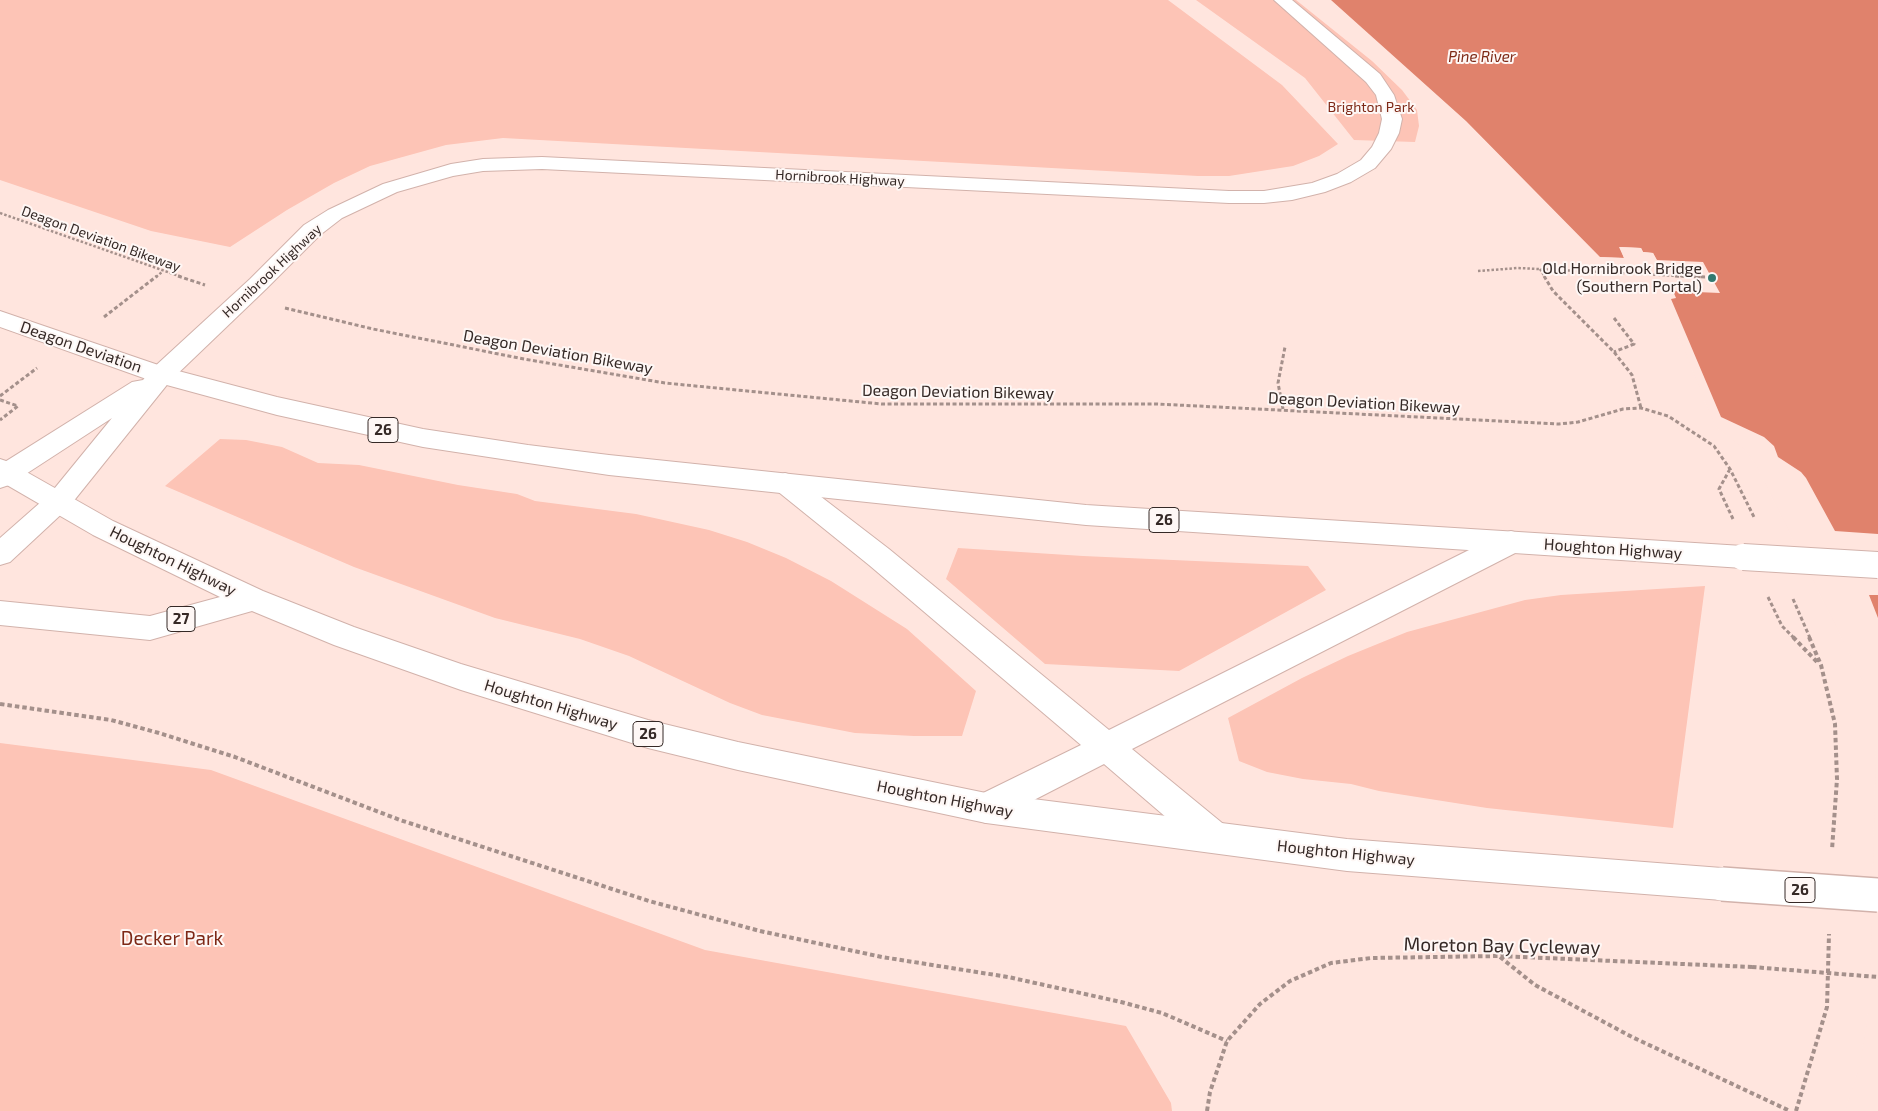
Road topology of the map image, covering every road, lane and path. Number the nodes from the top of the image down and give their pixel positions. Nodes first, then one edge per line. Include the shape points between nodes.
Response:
1 (1282, 0) edge
2 (0, 213) edge
3 (1540, 269) junction
4 (1478, 271) dead end
5 (162, 272) junction
6 (1706, 277) dead end
7 (195, 282) dead end
8 (142, 288) dead end
9 (281, 307) dead end
10 (1614, 318) dead end
11 (0, 319) edge
12 (1286, 347) dead end
13 (1614, 352) junction
14 (161, 376) junction
15 (18, 383) dead end
16 (0, 398) edge
17 (1641, 408) junction
18 (1283, 409) junction
19 (0, 420) edge
20 (1730, 469) dead end
21 (2, 474) edge
22 (785, 483) junction
23 (58, 502) junction
24 (1511, 542) junction
25 (0, 554) edge
26 (1878, 565) edge
27 (253, 599) junction
28 (0, 613) edge
29 (0, 704) edge
30 (1106, 746) junction
31 (986, 808) junction
32 (1215, 838) junction
33 (1878, 896) edge
34 (1499, 956) junction
35 (1878, 977) edge
36 (1228, 1041) junction
37 (1207, 1111) edge
38 (1790, 1111) edge

1 - 14 main road, Hornibrook Highway via 1373,78 1385,95 1392,119 1389,133 1368,164 1318,188 1264,197 1229,197 542,163 483,165 452,170 424,176 370,197 335,214 312,230
2 - 5 path, Deagon Deviation Bikeway
3 - 4 path
3 - 6 path
3 - 13 path via 1552,291
5 - 7 path, Deagon Deviation Bikeway
5 - 8 path
9 - 18 path, Deagon Deviation Bikeway via 524,359 665,383 794,397 882,404 1157,404
10 - 13 path via 1634,344
11 - 14 main road, Deagon Deviation / 26
12 - 18 path via 1278,383
13 - 17 path via 1632,376
14 - 21 main road, Hornibrook Highway
14 - 22 main road, Houghton Highway / 26 via 423,438 609,465
14 - 23 main road, Hornibrook Highway
15 - 16 path
16 - 19 path via 18,406
17 - 18 path, Deagon Deviation Bikeway via 1622,409 1559,424
17 - 20 path via 1668,416 1689,428 1714,446
21 - 23 main road, 26
22 - 24 main road, Houghton Highway / 26 via 1086,515
22 - 30 main road
23 - 25 main road, Hornibrook Highway
23 - 27 main road, Houghton Highway / 26 via 137,545
24 - 26 main road, Houghton Highway / 26, bridge
24 - 30 main road
27 - 28 main road, 27 via 150,628
27 - 31 main road, Houghton Highway / 26 via 344,636 461,677 648,734
29 - 36 path via 111,720 159,733 235,757 400,820 649,902 760,931 882,957 1008,977 1121,1002 1162,1013
30 - 31 main road
30 - 32 main road
31 - 32 main road, Houghton Highway / 26
32 - 33 main road, Houghton Highway / 26, bridge via 1347,855
34 - 35 path, Moreton Bay Cycleway, bridge via 1752,967
34 - 36 path, Moreton Bay Cycleway via 1371,958 1331,964 1290,981 1260,1004
34 - 38 path via 1535,985 1632,1037
36 - 37 path, Moreton Bay Cycleway via 1210,1092

